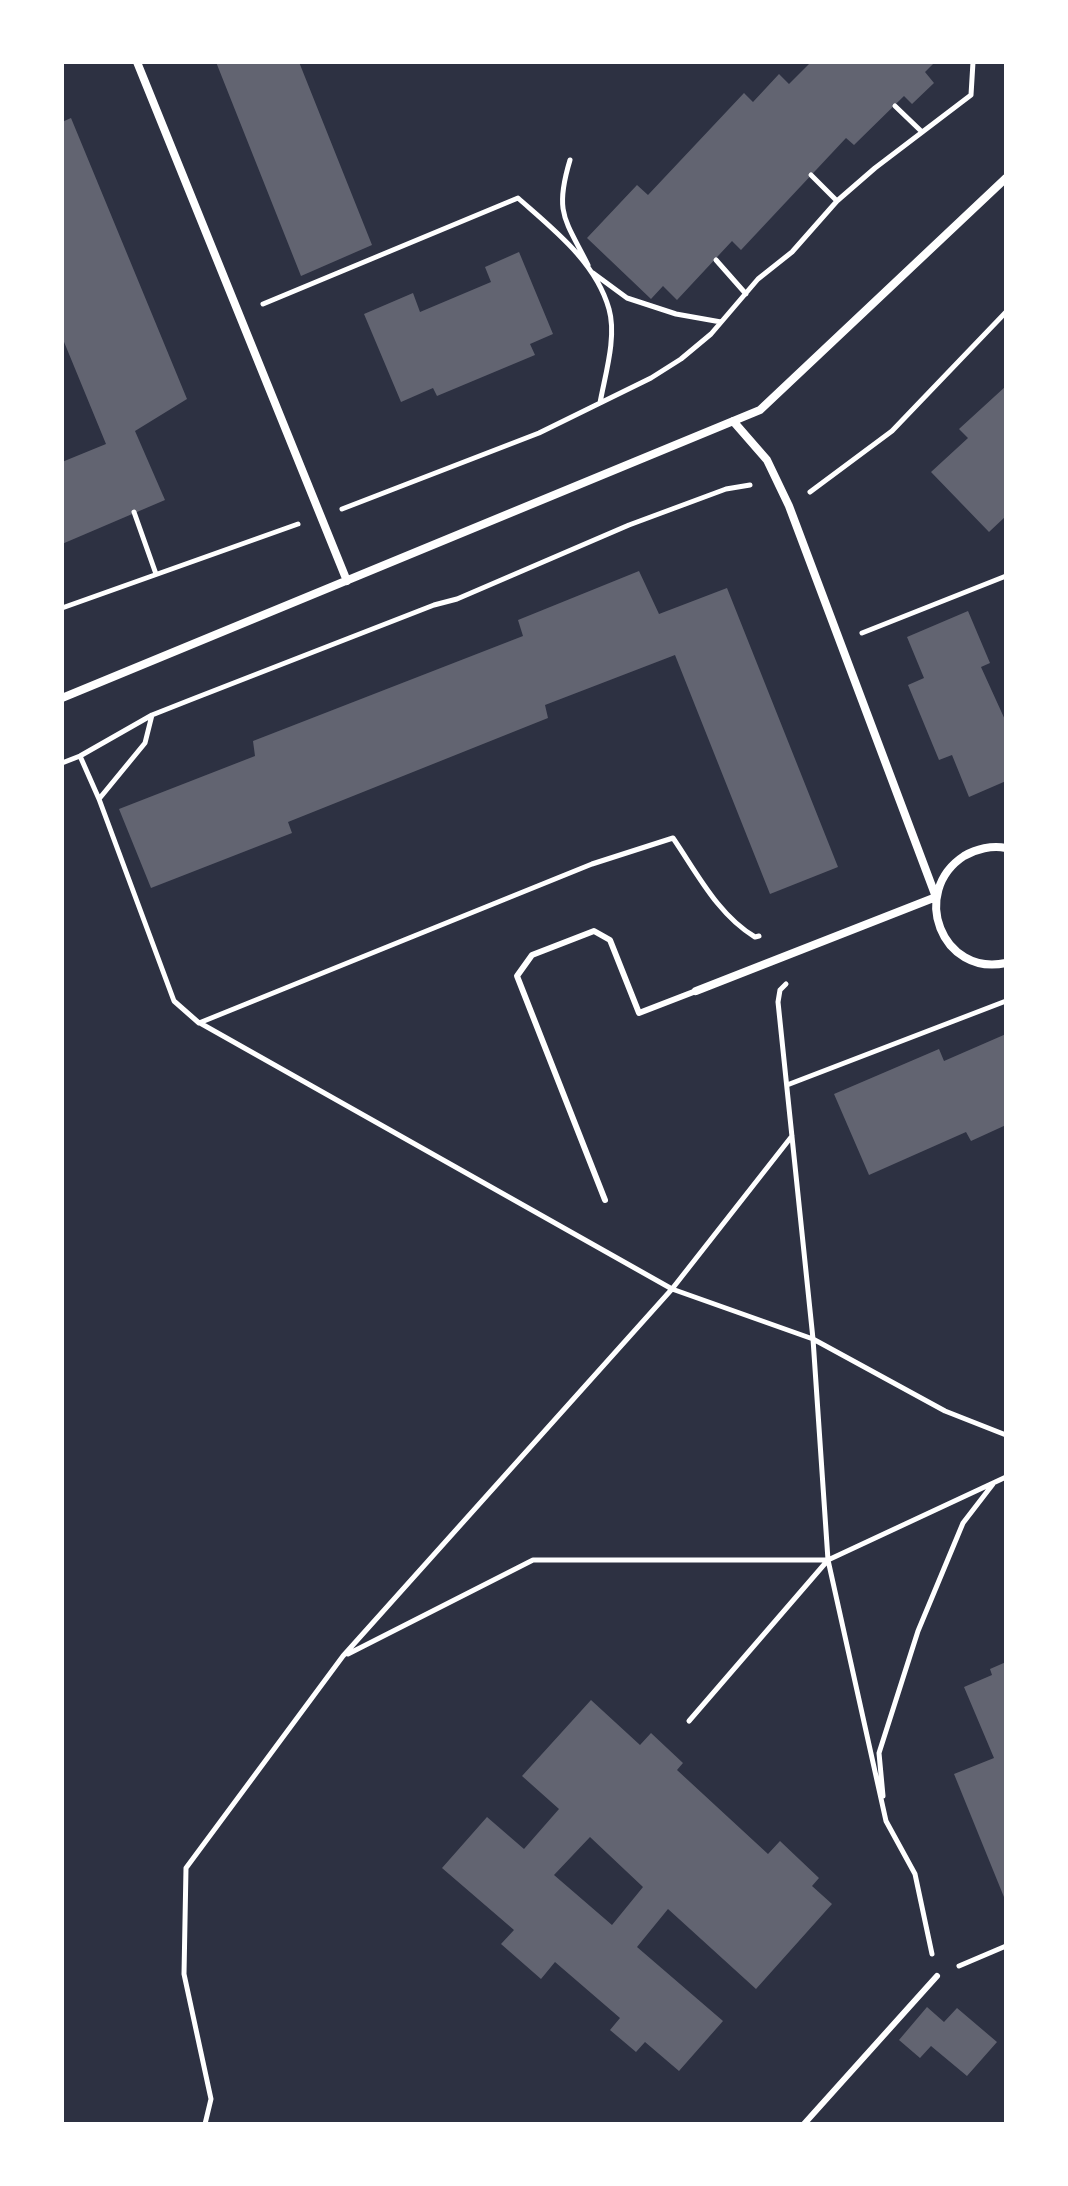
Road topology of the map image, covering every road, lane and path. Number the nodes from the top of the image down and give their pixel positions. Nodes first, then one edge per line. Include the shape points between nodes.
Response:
1 (137, 62) edge
2 (973, 62) edge
3 (895, 106) dead end
4 (921, 131) junction
5 (570, 160) dead end
6 (811, 175) dead end
7 (1006, 178) edge
8 (837, 201) junction
9 (716, 260) dead end
10 (592, 272) junction
11 (746, 294) junction
12 (263, 304) dead end
13 (1006, 312) edge
14 (721, 322) junction
15 (600, 404) junction
16 (733, 421) junction
17 (789, 506) junction
18 (134, 512) dead end
19 (320, 517) junction
20 (156, 574) junction
21 (1006, 576) edge
22 (347, 581) junction
23 (62, 608) edge
24 (840, 642) junction
25 (62, 698) edge
26 (152, 715) junction
27 (80, 756) junction
28 (62, 763) edge
29 (99, 799) junction
30 (1006, 848) edge
31 (936, 897) junction
32 (768, 934) dead end
33 (1006, 963) edge
34 (792, 976) dead end
35 (696, 991) joint
36 (1006, 1001) edge
37 (199, 1023) junction
38 (786, 1085) junction
39 (792, 1136) junction
40 (605, 1200) dead end
41 (672, 1289) junction
42 (813, 1339) junction
43 (1006, 1435) edge
44 (1006, 1477) edge
45 (995, 1482) junction
46 (828, 1560) junction
47 (343, 1656) junction
48 (689, 1721) dead end
49 (886, 1821) junction
50 (1006, 1946) edge
51 (937, 1976) junction
52 (205, 2124) edge
53 (804, 2124) edge

1 - 19 street
2 - 4 path via 971,95
3 - 4 path
4 - 8 path
5 - 10 path via 560,209
6 - 8 path
7 - 16 street via 760,410
8 - 11 path
9 - 11 path
10 - 12 path via 518,198
10 - 14 path via 627,298
10 - 15 path via 610,310
11 - 14 path
13 - 17 path via 892,431
14 - 15 path via 681,359
15 - 19 path
16 - 17 street via 767,460
16 - 22 street
17 - 24 street
17 - 26 path via 757,487 726,489
18 - 20 path
19 - 20 path
19 - 22 street
20 - 23 path
21 - 24 path
22 - 25 street
24 - 31 street
26 - 27 path
26 - 29 path via 145,743
27 - 28 path
27 - 29 path
29 - 37 path via 174,1001
30 - 31 street via 973,850 952,864
31 - 33 street via 936,918 955,950 973,961
31 - 35 street
32 - 37 path via 755,937 739,927 673,838 592,864
34 - 38 path via 778,1002
35 - 40 lane via 639,1013 610,940 594,931 532,955 517,976
36 - 38 path
37 - 41 path
38 - 39 path
39 - 41 path
39 - 42 path
41 - 42 path
41 - 47 path
42 - 43 path via 945,1411
42 - 46 path
44 - 45 path
45 - 46 path
45 - 49 path via 963,1523 918,1631 879,1753
46 - 47 path via 533,1560
46 - 48 path
46 - 49 path
47 - 52 path via 186,1868 184,1974 211,2099
49 - 51 path via 915,1874
50 - 51 path
51 - 53 lane

